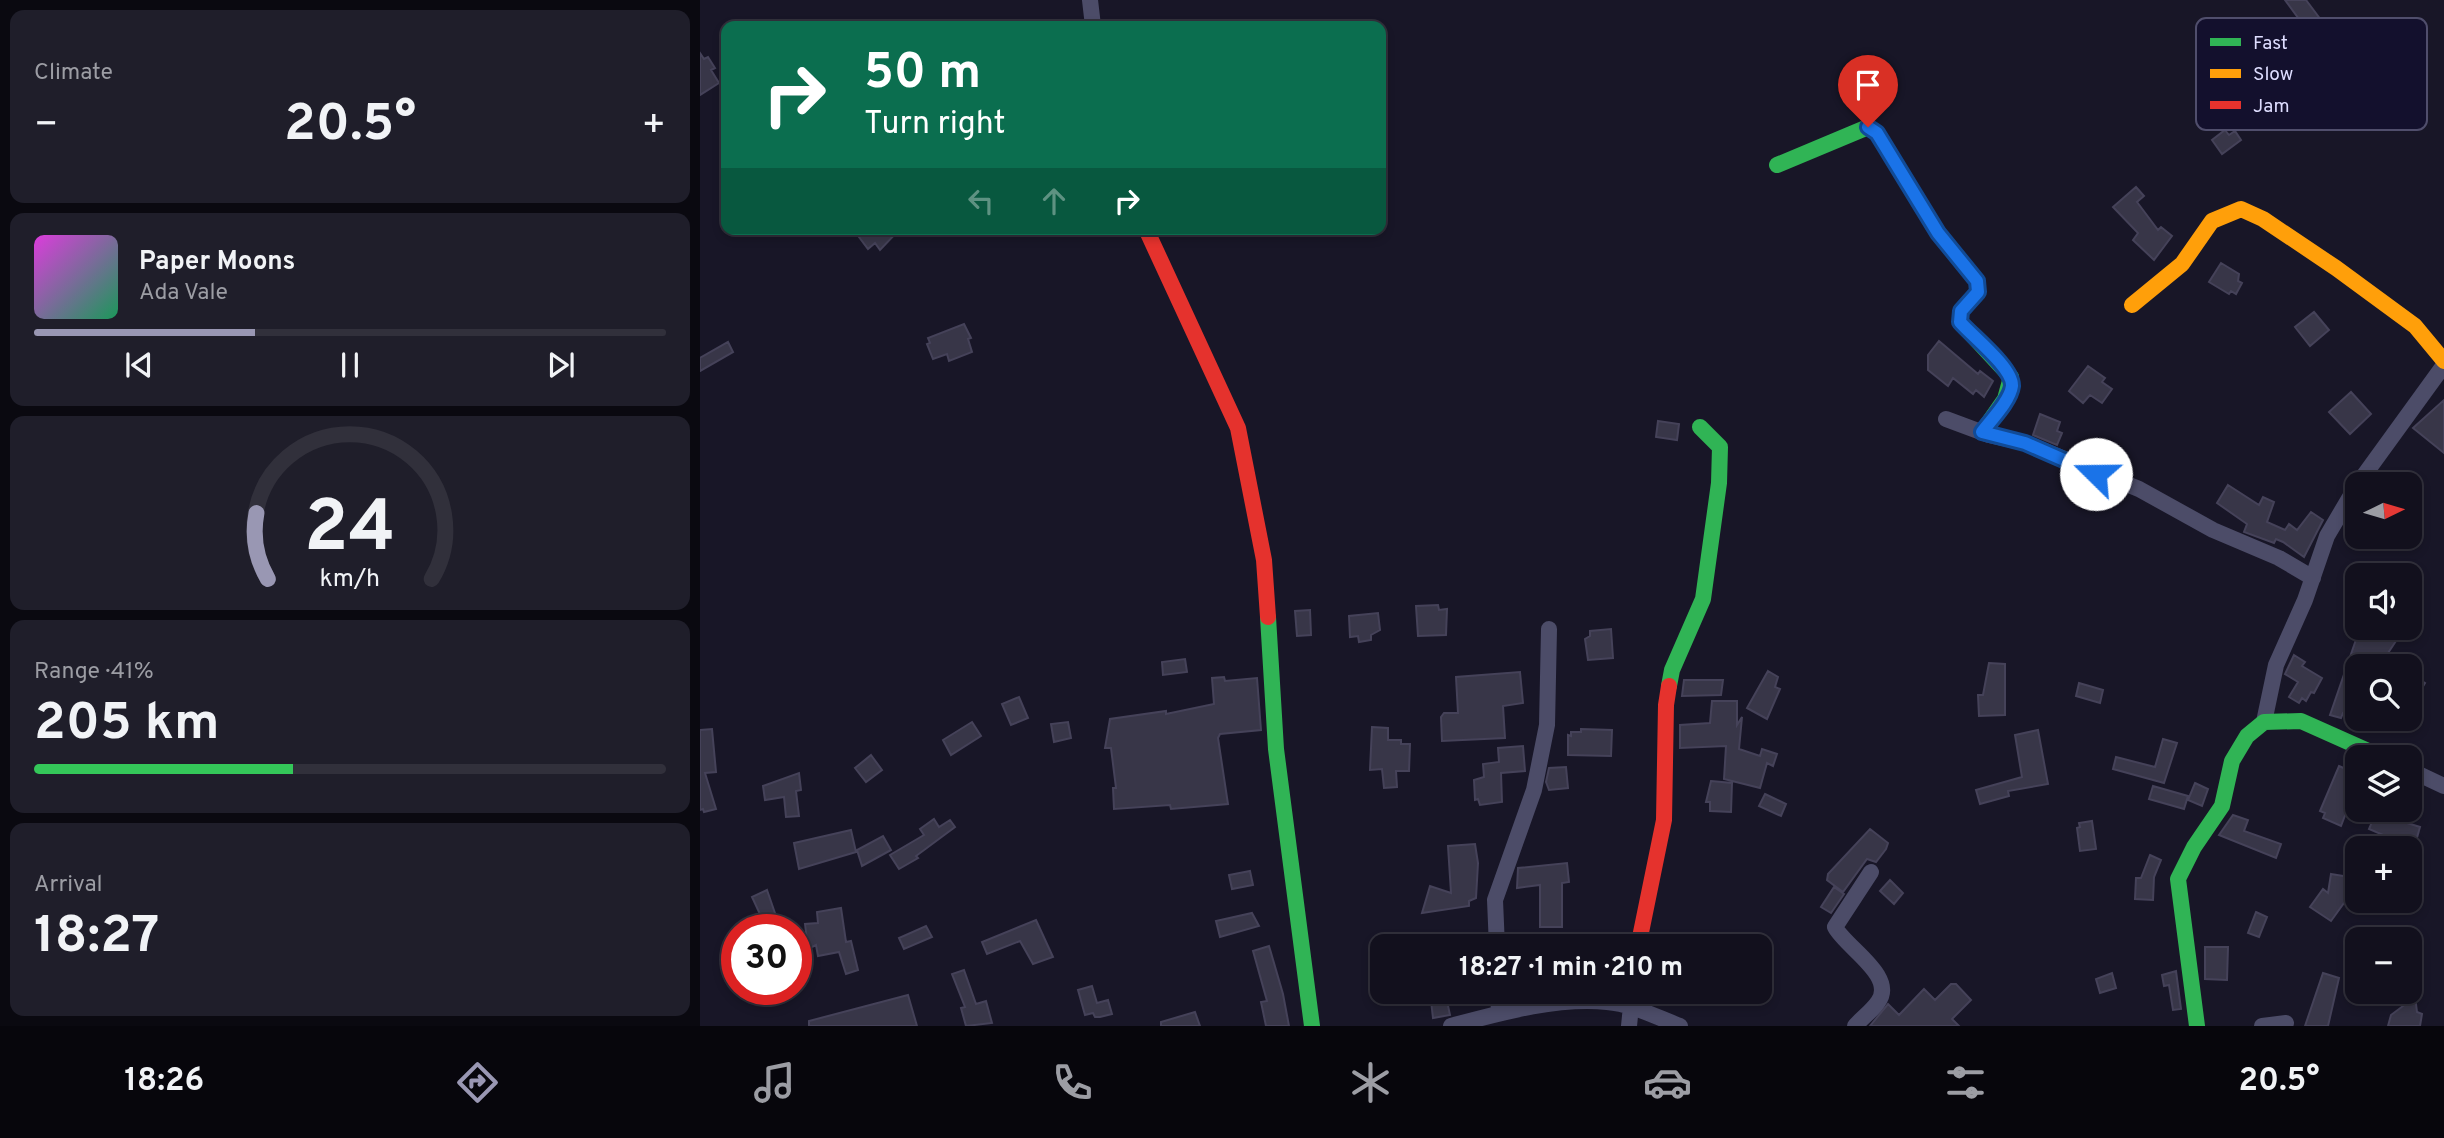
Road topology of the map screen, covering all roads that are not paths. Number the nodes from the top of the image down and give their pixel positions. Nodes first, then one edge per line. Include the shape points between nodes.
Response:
1 (1090, 0) edge
2 (1092, 21) edge
3 (1777, 164) dead end
4 (1149, 235) edge
5 (2132, 305) dead end
6 (2444, 363) edge
7 (1946, 419) dead end
8 (1700, 426) dead end
9 (1982, 432) junction
10 (2366, 472) edge
11 (2345, 506) edge
12 (2313, 578) junction
13 (1549, 629) dead end
14 (2264, 722) junction
15 (2355, 745) edge
16 (2422, 776) edge
17 (2444, 786) edge
18 (1871, 872) dead end
19 (1496, 934) edge
20 (1641, 934) edge
21 (1499, 1004) edge
22 (1558, 1004) edge
23 (1627, 1004) edge
24 (1631, 1006) junction
25 (1499, 1013) junction
26 (2286, 1023) dead end
27 (1312, 1026) edge
28 (1451, 1026) edge
29 (1629, 1026) edge
30 (1679, 1026) edge
31 (1855, 1026) edge
32 (2197, 1026) edge
33 (2262, 1026) edge

1 - 2 street
3 - 9 street via 1868,127 1877,133 1938,233 1977,281 1978,292 1961,311 1960,322 2011,377 2012,387
4 - 27 street via 1238,428 1264,560 1276,749
5 - 6 street via 2182,264 2212,222 2241,209 2326,261 2415,326
6 - 10 street
7 - 9 street
8 - 20 street via 1720,447 1719,483 1703,599 1670,682 1664,820
9 - 12 street via 2025,443 2138,489
11 - 12 street
12 - 14 street via 2276,665
13 - 19 street via 1546,725 1534,790 1494,900
14 - 15 street via 2301,721
14 - 32 street via 2247,736 2232,761 2222,806 2178,879
16 - 17 street
18 - 31 street via 1835,927 1841,939 1876,970 1882,991 1881,1000
21 - 25 street
22 - 25 street
23 - 24 street
24 - 29 street
24 - 30 street
25 - 28 street
26 - 33 street

